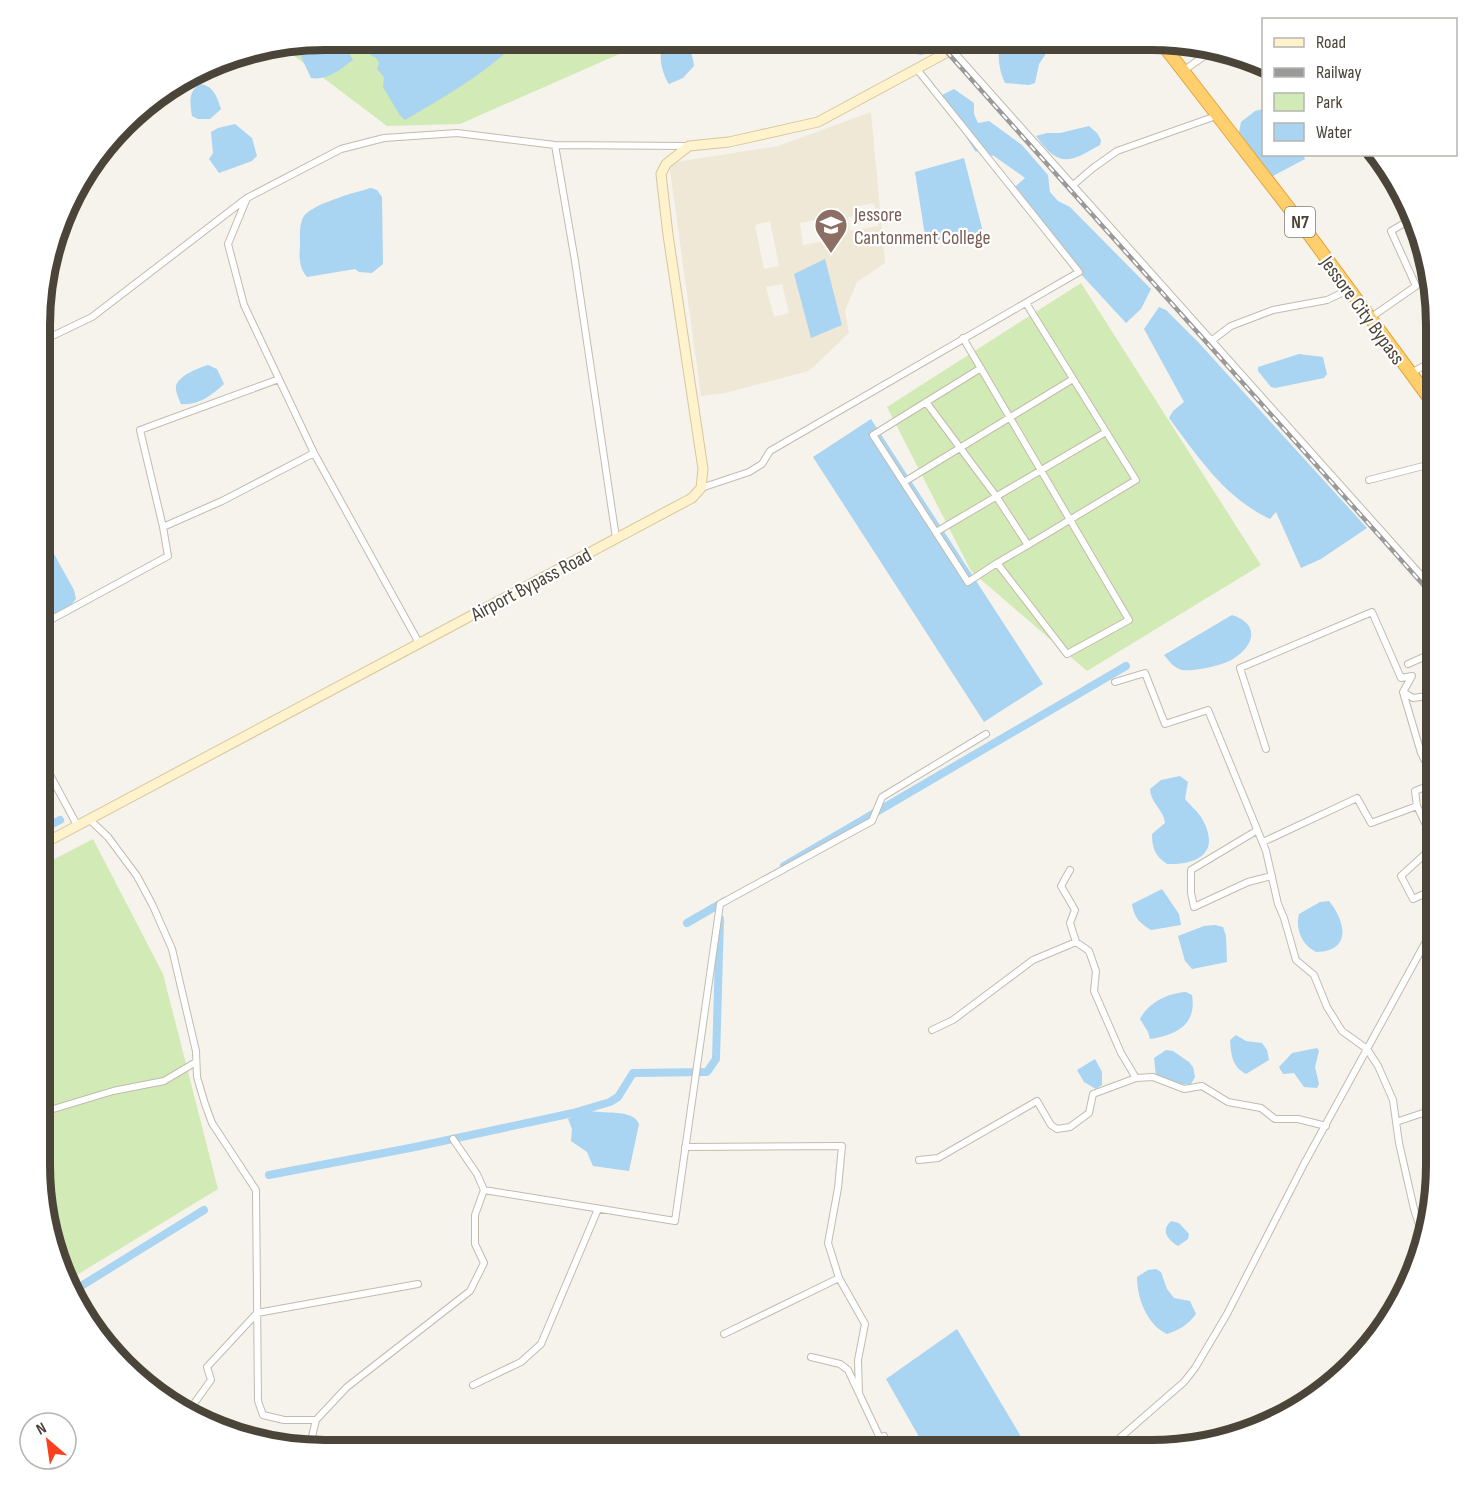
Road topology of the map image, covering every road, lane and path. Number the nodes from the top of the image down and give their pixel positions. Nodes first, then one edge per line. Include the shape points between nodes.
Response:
1 (950, 50) edge
2 (953, 50) edge
3 (1167, 50) edge
4 (1205, 55) edge
5 (916, 68) junction
6 (1182, 71) junction
7 (1216, 117) junction
8 (555, 145) junction
9 (689, 146) junction
10 (1072, 186) junction
11 (247, 198) junction
12 (1406, 222) edge
13 (1348, 290) junction
14 (1026, 303) junction
15 (1369, 318) junction
16 (50, 337) edge
17 (963, 338) junction
18 (1211, 341) junction
19 (1426, 365) edge
20 (981, 368) junction
21 (1410, 374) junction
22 (279, 379) junction
23 (1073, 380) junction
24 (1426, 394) edge
25 (926, 402) junction
26 (1010, 418) junction
27 (1106, 432) junction
28 (960, 448) junction
29 (314, 453) junction
30 (1426, 465) edge
31 (1041, 471) junction
32 (1369, 480) dead end
33 (904, 482) junction
34 (700, 488) junction
35 (996, 496) junction
36 (1070, 520) junction
37 (163, 527) junction
38 (936, 532) junction
39 (616, 538) junction
40 (1028, 545) junction
41 (997, 563) junction
42 (1426, 581) edge
43 (50, 620) edge
44 (419, 643) junction
45 (1426, 656) edge
46 (1408, 664) dead end
47 (1115, 682) dead end
48 (1403, 692) junction
49 (1426, 696) edge
50 (986, 734) dead end
51 (1266, 749) dead end
52 (1426, 761) edge
53 (50, 775) edge
54 (1426, 787) edge
55 (1417, 806) junction
56 (89, 819) junction
57 (77, 825) junction
58 (1426, 826) edge
59 (1256, 831) dead end
60 (50, 840) edge
61 (1263, 842) junction
62 (1426, 853) edge
63 (1070, 870) dead end
64 (1272, 876) junction
65 (1426, 893) edge
66 (1426, 941) edge
67 (1076, 942) junction
68 (932, 1029) dead end
69 (1367, 1049) junction
70 (196, 1062) junction
71 (1136, 1078) junction
72 (50, 1110) edge
73 (1426, 1112) edge
74 (1396, 1122) junction
75 (1326, 1126) junction
76 (453, 1139) dead end
77 (685, 1147) junction
78 (919, 1160) dead end
79 (484, 1190) junction
80 (598, 1209) junction
81 (1419, 1222) edge
82 (838, 1278) junction
83 (418, 1284) dead end
84 (257, 1313) junction
85 (724, 1334) dead end
86 (811, 1357) dead end
87 (473, 1385) dead end
88 (859, 1393) junction
89 (192, 1406) edge
90 (316, 1420) junction
91 (880, 1438) junction
92 (311, 1439) edge
93 (876, 1440) edge
94 (886, 1440) edge
95 (1117, 1440) edge

1 - 5 street
2 - 10 street
3 - 6 highway, Jessore City Bypass / N7
4 - 6 street
5 - 9 street via 818,122 729,142
5 - 14 street via 1079,272
6 - 7 highway, Jessore City Bypass / N7
7 - 10 street via 1117,152
7 - 13 highway, Jessore City Bypass / N7
8 - 9 street
8 - 11 street via 457,133 384,138 341,149
8 - 39 street
9 - 34 street via 666,164 661,174 703,469
10 - 18 street
11 - 16 street via 92,317
11 - 22 street via 228,244 244,305
12 - 15 street via 1391,231 1416,286
13 - 15 highway, Jessore City Bypass / N7
13 - 18 street via 1327,300 1273,310 1231,326
14 - 17 street
14 - 23 street
15 - 21 highway, Jessore City Bypass / N7
17 - 20 street
17 - 34 street via 770,451 762,464 749,472
18 - 42 street
19 - 21 street
20 - 25 street
20 - 26 street
21 - 24 highway, Jessore City Bypass / N7
22 - 29 street
22 - 37 street via 140,430
23 - 26 street
23 - 27 street
25 - 28 street
25 - 33 street via 873,435
26 - 28 street
26 - 31 street
27 - 31 street
27 - 36 street via 1136,480
28 - 33 street
28 - 35 street
29 - 37 street
29 - 44 street
30 - 32 street
31 - 35 street
31 - 36 street
33 - 38 street
34 - 39 street, Airport Bypass Road via 692,498
35 - 38 street
35 - 40 street
36 - 40 street
36 - 41 street via 1129,620 1067,654
37 - 43 street via 168,556
38 - 41 street via 968,582
39 - 44 street, Airport Bypass Road
40 - 41 street
44 - 56 street, Airport Bypass Road
45 - 46 street
47 - 61 street via 1145,673 1165,724 1208,710
48 - 49 street via 1413,698
48 - 51 street via 1412,676 1401,678 1372,612 1240,668
48 - 52 street
50 - 77 street via 882,797 872,821 720,904
53 - 57 street
54 - 55 street via 1415,791
55 - 58 street
55 - 61 street via 1371,823 1357,798
56 - 57 street, Airport Bypass Road
56 - 70 street via 137,876 163,927 185,1001
57 - 60 street, Airport Bypass Road
59 - 64 street via 1191,870 1194,907 1248,882
61 - 64 street
62 - 65 street via 1401,876 1413,899
63 - 67 street via 1061,886 1074,910 1070,923
64 - 69 street via 1296,960 1314,975 1342,1031
66 - 69 street
67 - 68 street via 1033,960 954,1020
67 - 71 street via 1089,951 1096,971 1094,991
69 - 74 street via 1393,1100
69 - 75 street
70 - 72 street via 164,1081
70 - 84 street via 212,1123 256,1190
71 - 75 street via 1154,1077 1184,1089 1202,1086 1228,1102 1261,1108 1275,1119 1298,1119
71 - 78 street via 1093,1094 1089,1113 1070,1127 1058,1129 1051,1125 1037,1101 938,1158
73 - 74 street
74 - 81 street
75 - 95 street via 1195,1368
76 - 79 street
77 - 80 street via 675,1221
77 - 82 street via 842,1146 828,1243
79 - 80 street
79 - 90 street via 476,1215 475,1244 484,1263 470,1291 347,1387
80 - 87 street via 541,1344 521,1362
82 - 85 street
82 - 88 street via 865,1324 858,1360
83 - 84 street
84 - 89 street via 207,1367 211,1380
84 - 90 street via 258,1401 263,1415 284,1420
86 - 88 street via 840,1364 848,1370
88 - 91 street
90 - 92 street
91 - 93 street
91 - 94 street via 884,1436

